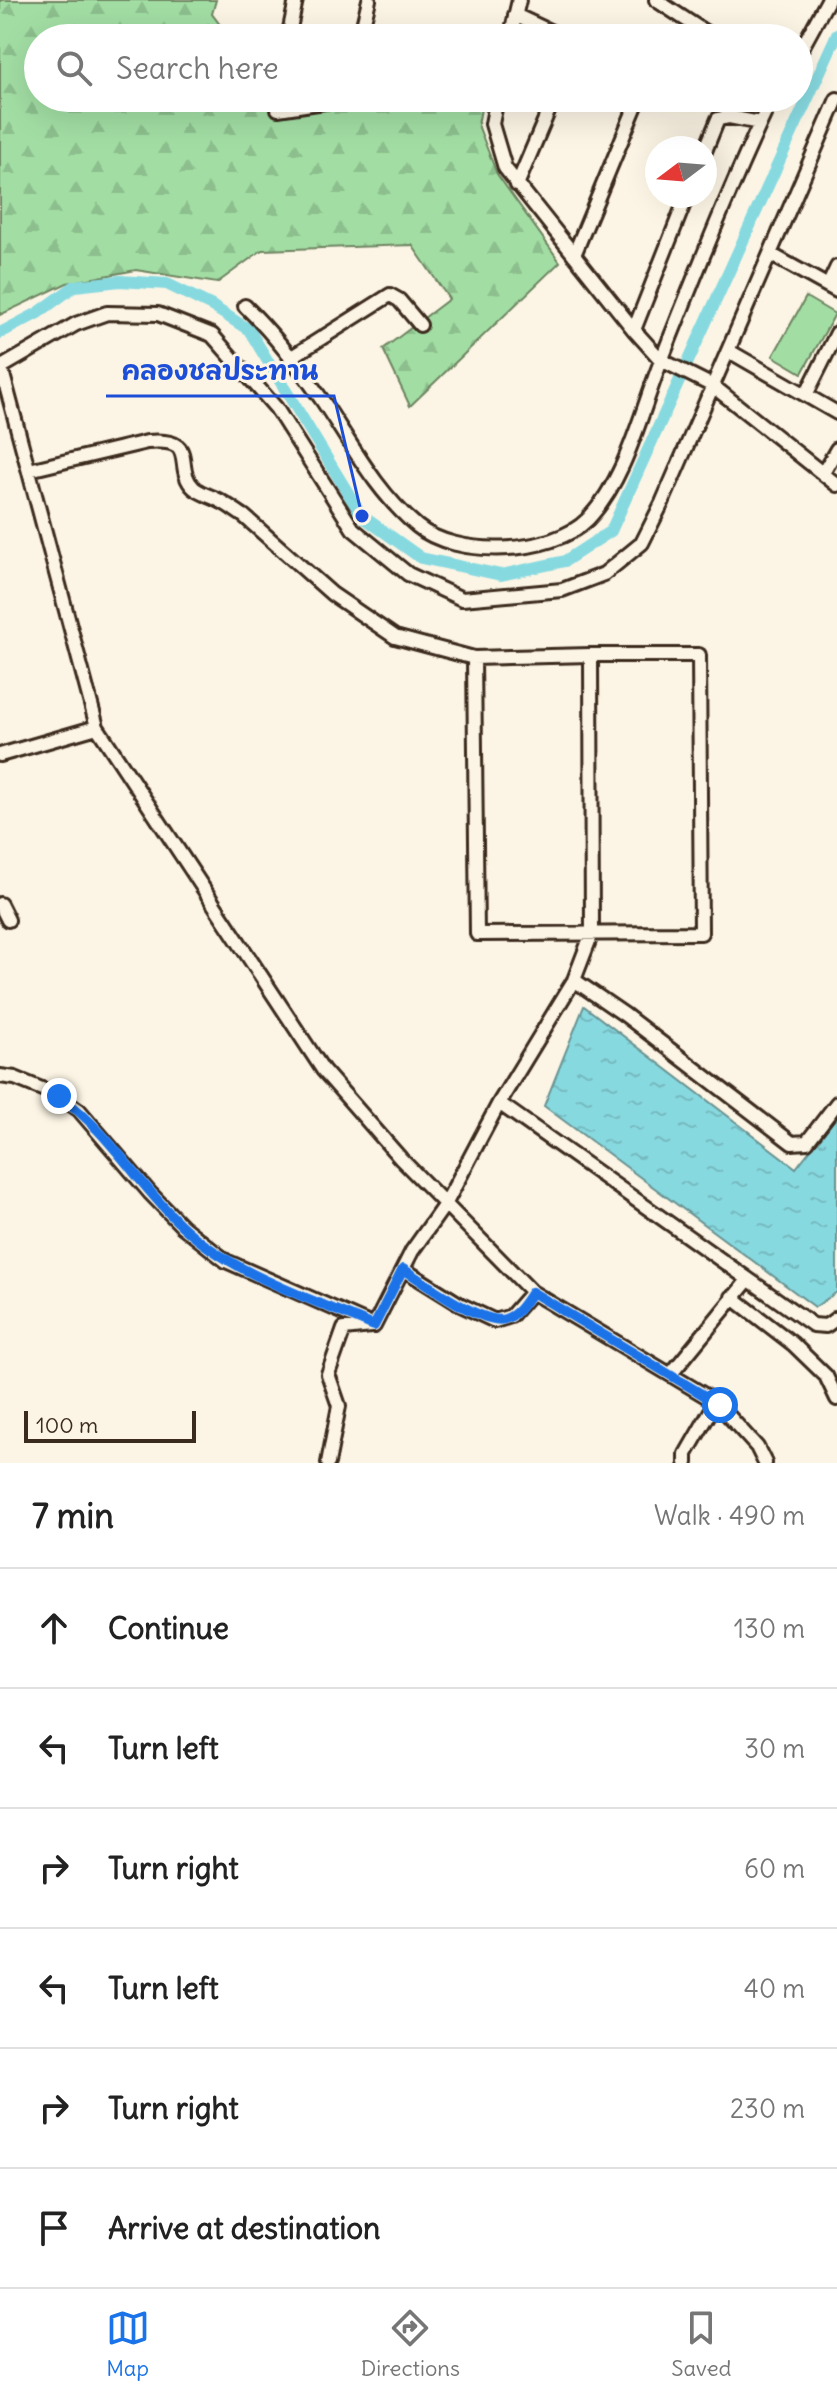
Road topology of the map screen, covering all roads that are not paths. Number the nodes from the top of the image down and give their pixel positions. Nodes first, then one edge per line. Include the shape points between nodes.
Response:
1 (296, 0) edge
2 (369, 0) edge
3 (519, 0) edge
4 (656, 0) edge
5 (828, 0) edge
6 (515, 15) junction
7 (291, 24) edge
8 (363, 24) edge
9 (513, 24) edge
10 (534, 24) edge
11 (693, 24) edge
12 (813, 27) edge
13 (837, 99) edge
14 (494, 112) edge
15 (548, 112) edge
16 (633, 112) edge
17 (765, 112) edge
18 (760, 123) junction
19 (711, 136) edge
20 (517, 185) junction
21 (682, 208) edge
22 (770, 254) junction
23 (574, 255) junction
24 (837, 267) edge
25 (833, 288) edge
26 (245, 306) dead end
27 (420, 325) dead end
28 (634, 330) junction
29 (837, 333) edge
30 (729, 351) junction
31 (290, 358) junction
32 (661, 360) junction
33 (1, 367) edge
34 (713, 386) junction
35 (806, 395) junction
36 (837, 413) edge
37 (837, 449) edge
38 (29, 470) junction
39 (823, 473) junction
40 (837, 485) edge
41 (591, 655) junction
42 (474, 658) junction
43 (97, 727) junction
44 (0, 755) edge
45 (0, 904) edge
46 (8, 920) dead end
47 (592, 933) junction
48 (574, 980) junction
49 (0, 1076) edge
50 (499, 1103) junction
51 (837, 1103) edge
52 (446, 1203) junction
53 (403, 1269) junction
54 (748, 1280) junction
55 (532, 1292) junction
56 (732, 1297) junction
57 (837, 1318) edge
58 (374, 1326) junction
59 (671, 1374) junction
60 (837, 1399) edge
61 (716, 1402) junction
62 (328, 1463) edge
63 (686, 1463) edge
64 (765, 1463) edge

1 - 7 street
2 - 8 street
3 - 6 street
4 - 11 street
5 - 12 street
6 - 9 street
6 - 10 street
13 - 22 street
14 - 20 street via 492,124 505,168
15 - 20 street
16 - 23 street
17 - 18 street
18 - 19 street via 718,119
18 - 32 street
20 - 23 street
21 - 28 street
22 - 25 street
22 - 30 street
23 - 28 street
24 - 25 street
26 - 31 street
27 - 31 street via 390,295
28 - 32 street
29 - 35 street
30 - 34 street
30 - 35 street
31 - 32 street via 346,441 418,528 488,550 536,544 586,522 613,488
32 - 34 street
33 - 34 street via 76,324 107,313 158,314 212,335 276,408 353,529 408,574 462,599 562,590 604,574 642,543
33 - 38 street
34 - 39 street
35 - 36 street
37 - 39 street
38 - 42 street via 147,442 175,444 193,487 244,516 359,615 395,637
38 - 43 street
39 - 40 street
41 - 42 street
41 - 47 street
41 - 47 street via 699,655 701,918 701,933
42 - 47 street via 477,934
43 - 44 street
43 - 52 street via 323,1070
45 - 46 street
47 - 48 street
48 - 50 street
48 - 51 street via 792,1143 807,1142
49 - 58 street via 59,1096 79,1110 182,1226 226,1261
50 - 52 street
50 - 54 street
52 - 53 street
52 - 55 street
53 - 55 street via 495,1321 511,1316
53 - 58 street
54 - 56 street
54 - 57 street via 813,1325 826,1326
55 - 59 street
56 - 59 street
56 - 60 street via 826,1376
58 - 62 street via 344,1329 328,1374 339,1406
59 - 61 street
61 - 63 street
61 - 64 street

